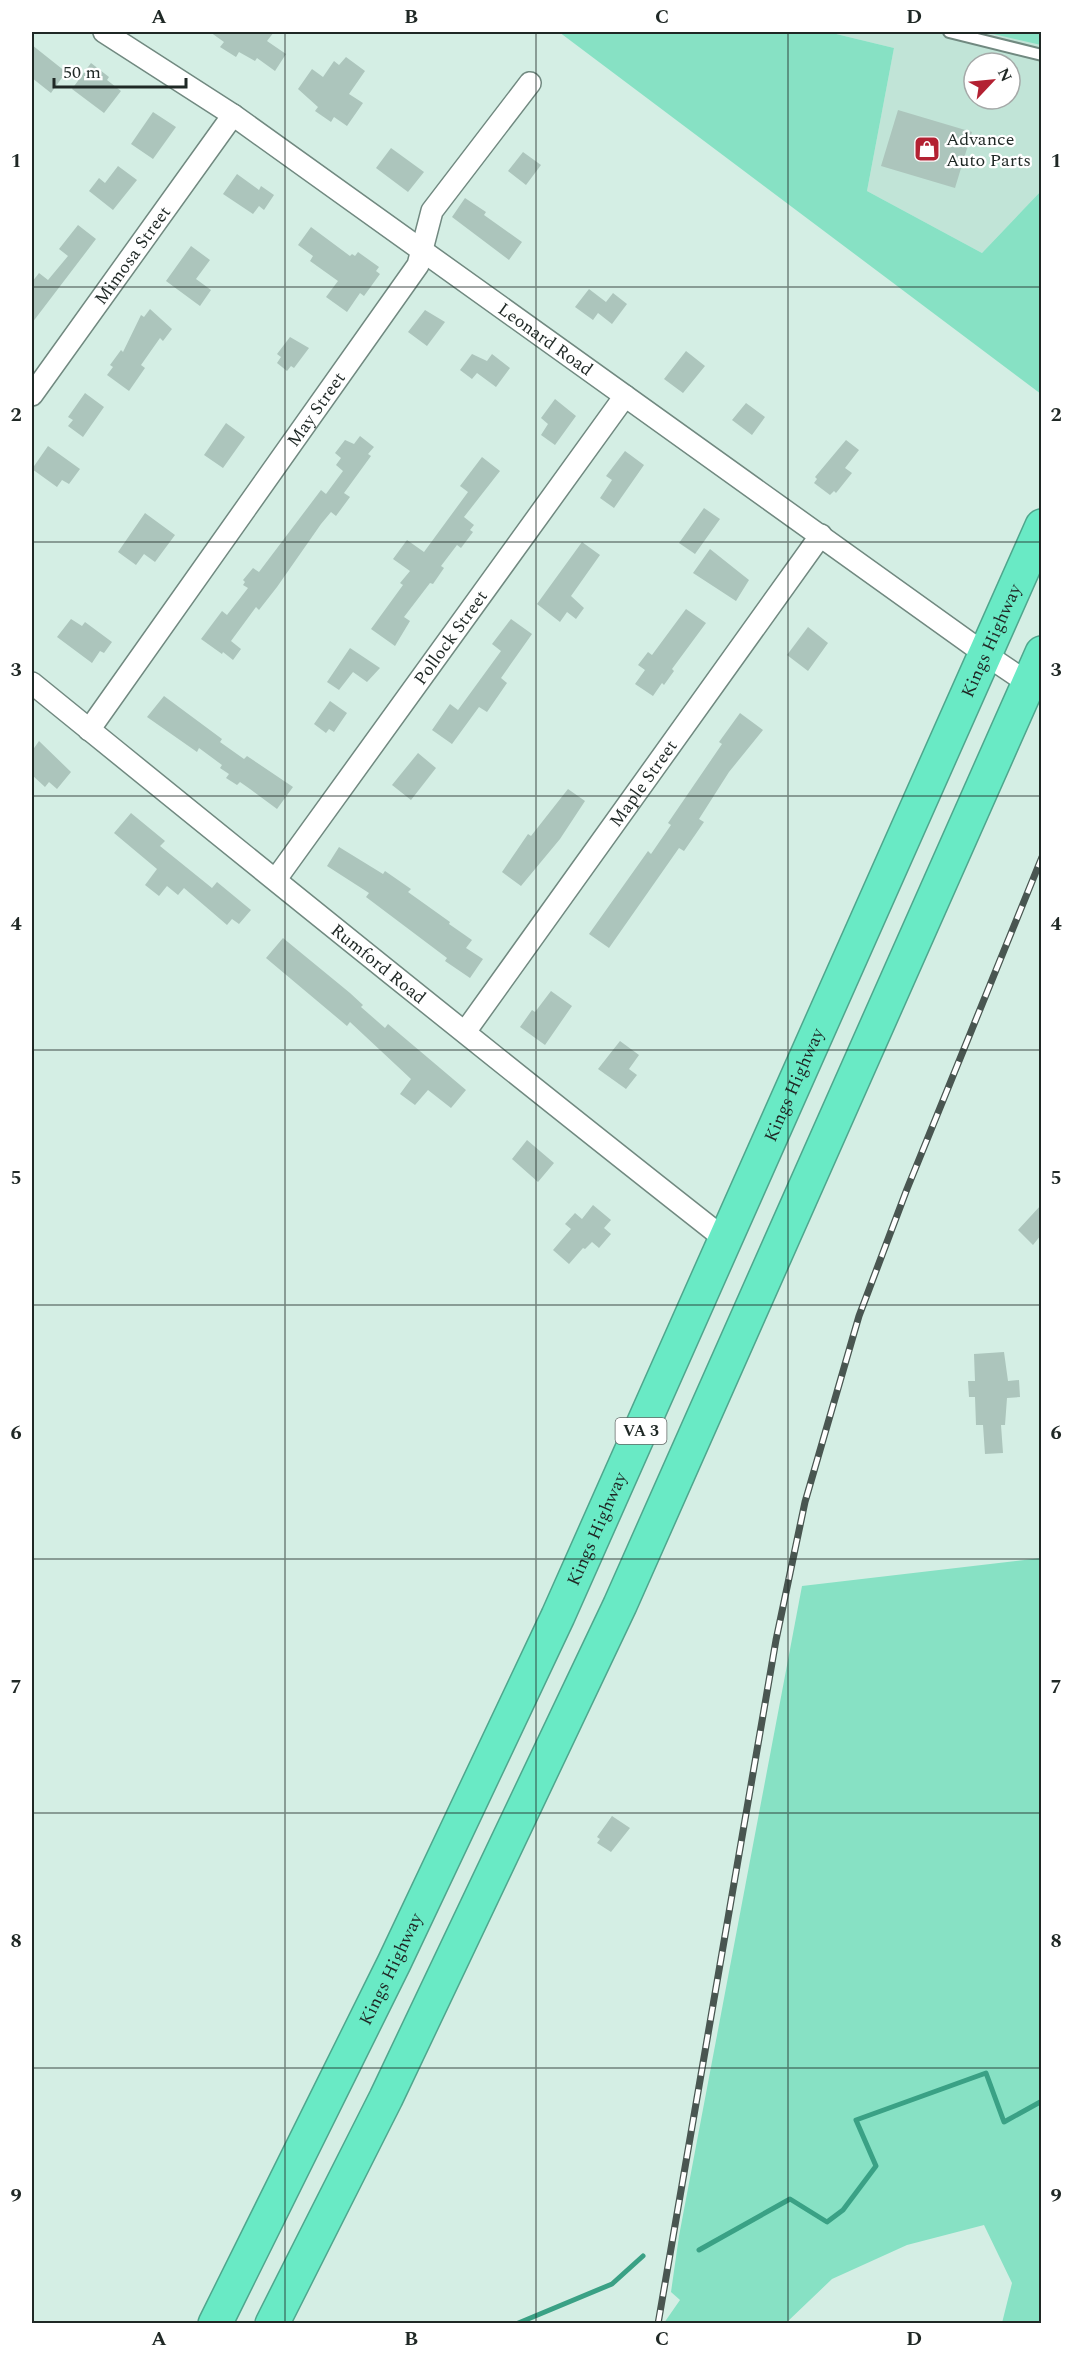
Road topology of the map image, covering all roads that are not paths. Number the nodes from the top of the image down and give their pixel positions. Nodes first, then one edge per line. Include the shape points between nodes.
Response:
1 (104, 32) edge
2 (949, 32) edge
3 (1041, 55) edge
4 (530, 83) dead end
5 (233, 115) junction
6 (423, 252) junction
7 (32, 395) edge
8 (625, 396) junction
9 (1041, 526) edge
10 (821, 535) junction
11 (1041, 653) edge
12 (985, 654) junction
13 (32, 683) edge
14 (1035, 684) edge
15 (89, 730) junction
16 (276, 879) junction
17 (465, 1032) junction
18 (726, 1240) junction
19 (477, 1789) junction
20 (523, 1814) junction
21 (215, 2324) edge
22 (272, 2324) edge

1 - 5 street, Leonard Road
2 - 3 lane
4 - 6 street, May Street via 432,211
5 - 6 street, Leonard Road
5 - 7 street, Mimosa Street
6 - 8 street, Leonard Road
6 - 15 street, May Street via 418,265
8 - 10 street, Leonard Road
8 - 16 street, Pollock Street
9 - 12 highway, Kings Highway / VA 3
10 - 12 street, Leonard Road
10 - 17 street, Maple Street
11 - 14 highway, VA 3
12 - 14 street, Leonard Road
12 - 18 highway, Kings Highway / VA 3
13 - 15 street, Rumford Road
14 - 20 highway, VA 3
15 - 16 street, Rumford Road
16 - 17 street, Rumford Road
17 - 18 street, Rumford Road
18 - 19 highway, Kings Highway / VA 3
19 - 20 highway
19 - 21 highway, Kings Highway / VA 3
20 - 22 highway, VA 3

